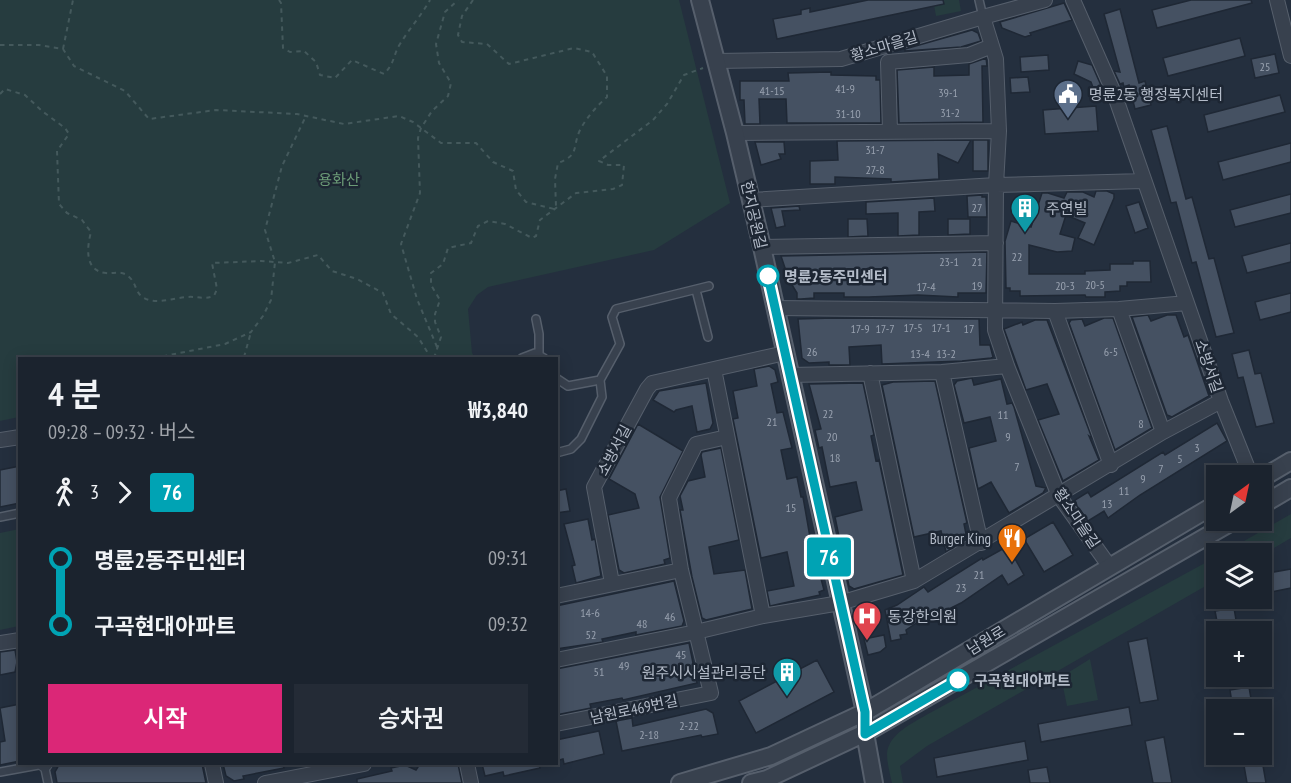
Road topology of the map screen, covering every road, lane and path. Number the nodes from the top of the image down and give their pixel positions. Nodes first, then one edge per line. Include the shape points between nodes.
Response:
1 (73, 0) edge
2 (279, 0) edge
3 (430, 0) edge
4 (458, 0) edge
5 (473, 0) edge
6 (700, 0) edge
7 (979, 0) edge
8 (1045, 0) edge
9 (1073, 0) edge
10 (1277, 0) edge
11 (983, 16) junction
12 (0, 45) edge
13 (992, 46) junction
14 (63, 49) junction
15 (1291, 56) edge
16 (711, 64) junction
17 (0, 94) edge
18 (306, 116) junction
19 (421, 128) junction
20 (890, 131) junction
21 (999, 131) junction
22 (735, 133) junction
23 (1144, 181) junction
24 (996, 184) junction
25 (751, 200) junction
26 (555, 208) junction
27 (996, 243) junction
28 (762, 247) junction
29 (275, 262) junction
30 (709, 286) dead end
31 (696, 290) junction
32 (1187, 303) junction
33 (775, 308) junction
34 (994, 309) junction
35 (1119, 309) junction
36 (1054, 311) junction
37 (536, 319) dead end
38 (251, 332) junction
39 (708, 337) dead end
40 (437, 347) junction
41 (785, 353) junction
42 (159, 357) edge
43 (244, 357) edge
44 (431, 357) edge
45 (432, 357) edge
46 (524, 357) edge
47 (542, 357) edge
48 (1007, 366) junction
49 (714, 369) junction
50 (942, 372) junction
51 (870, 373) junction
52 (790, 375) junction
53 (558, 379) edge
54 (600, 380) junction
55 (1221, 401) junction
56 (1163, 432) junction
57 (18, 437) edge
58 (727, 437) junction
59 (0, 440) edge
60 (558, 453) edge
61 (1291, 461) edge
62 (1111, 465) junction
63 (1247, 465) edge
64 (1272, 472) edge
65 (1291, 488) edge
66 (1059, 496) junction
67 (1272, 499) edge
68 (1206, 510) edge
69 (18, 513) edge
70 (0, 517) edge
71 (1216, 531) edge
72 (981, 543) junction
73 (1110, 567) junction
74 (681, 570) junction
75 (914, 581) junction
76 (612, 583) junction
77 (558, 596) edge
78 (840, 603) junction
79 (763, 616) junction
80 (696, 632) junction
81 (18, 640) edge
82 (0, 644) edge
83 (558, 660) edge
84 (865, 712) junction
85 (558, 724) edge
86 (865, 734) junction
87 (39, 765) edge
88 (45, 765) edge
89 (212, 765) edge
90 (359, 765) edge
91 (467, 765) edge
92 (0, 772) edge
93 (48, 783) edge
94 (216, 783) edge
95 (265, 783) edge
96 (471, 783) edge
97 (680, 783) edge
98 (751, 783) edge
99 (874, 783) edge

1 - 14 path
2 - 3 path via 283,48 304,51 315,62 320,75 334,78 352,60 384,74
4 - 19 path via 445,12 436,45 439,63 451,82 448,96
5 - 26 path via 462,16 458,35 462,42 487,44 509,64 574,48 592,52 607,76 607,97 579,132 576,150 558,163
6 - 16 street, 한지공원길
7 - 11 lane
8 - 11 street
9 - 23 street, 소방서길 via 1114,93
10 - 15 street
11 - 13 street, 황소마을길
11 - 16 street, 황소마을길 via 841,59
12 - 14 path
13 - 20 street, 황소마을길 via 969,55 888,62
13 - 21 street, 황소마을길
14 - 18 path via 74,66 125,91 149,119 216,110
16 - 22 street, 한지공원길
16 - 26 path via 684,75 653,120 599,161 624,165 622,185 576,193
17 - 29 path via 5,89 25,94 69,134 57,151 59,204 82,220 91,232 87,257 95,268 128,276 140,295 150,301 214,296 217,289 212,264
18 - 19 path via 344,124 399,116
18 - 29 path via 282,166 265,230
19 - 26 path via 441,142 476,143 493,162 513,171 516,190 526,202
19 - 40 path via 420,193 401,244 417,299
20 - 21 street
20 - 22 street
21 - 24 street, 황소마을길
22 - 25 street, 한지공원길
23 - 24 street
23 - 32 street, 소방서길
24 - 25 street
24 - 27 street, 황소마을길
25 - 28 street, 한지공원길
26 - 40 path via 540,220 532,238 488,220 478,226 471,243 448,248 443,264 431,273 431,285 440,300 435,314 441,337
27 - 28 street
27 - 34 street, 황소마을길
28 - 33 street, 한지공원길
29 - 38 path via 271,300
29 - 44 path via 288,263 318,255 332,271 383,293 391,314 418,337
30 - 31 lane
31 - 39 lane
31 - 54 lane via 616,309 612,317 620,344
32 - 35 street
32 - 55 street, 소방서길
33 - 34 street
33 - 41 street, 한지공원길
34 - 36 street
34 - 48 street, 황소마을길 via 995,330
35 - 36 street
35 - 56 street
36 - 62 street
37 - 47 lane
38 - 42 path via 225,344
38 - 43 path
40 - 45 path
41 - 49 street, 소방서길
41 - 52 street, 한지공원길
46 - 47 lane via 534,353
48 - 50 street
48 - 66 street, 황소마을길
49 - 58 street
49 - 76 street, 소방서길 via 652,383 594,487
50 - 51 street
50 - 72 street
51 - 52 street
51 - 75 street
52 - 78 street, 한지공원길
53 - 54 lane via 568,386
54 - 60 lane via 603,397 581,439 571,450
55 - 56 street, 소방서길
55 - 63 street
56 - 62 street, 소방서길
57 - 59 street
58 - 74 street via 696,444 669,498
58 - 79 street
61 - 64 street
62 - 66 street, 소방서길
65 - 67 street
66 - 72 street, 소방서길
66 - 73 street, 황소마을길
68 - 73 street, 남원로
69 - 70 lane
71 - 86 street, 남원로
72 - 75 street, 소방서길
73 - 84 street, 남원로
74 - 76 street
74 - 80 street
75 - 78 street, 소방서길
76 - 77 street
78 - 79 street, 소방서길
78 - 84 street, 한지공원길
79 - 80 street, 소방서길
80 - 83 street, 소방서길
80 - 85 street, 남원로469번길 via 711,693
81 - 82 street
84 - 86 street, 한지공원길
84 - 97 street, 남원로 via 771,756
86 - 98 street, 남원로
86 - 99 street
87 - 92 lane
88 - 93 lane
89 - 94 street
90 - 95 street
91 - 96 street

